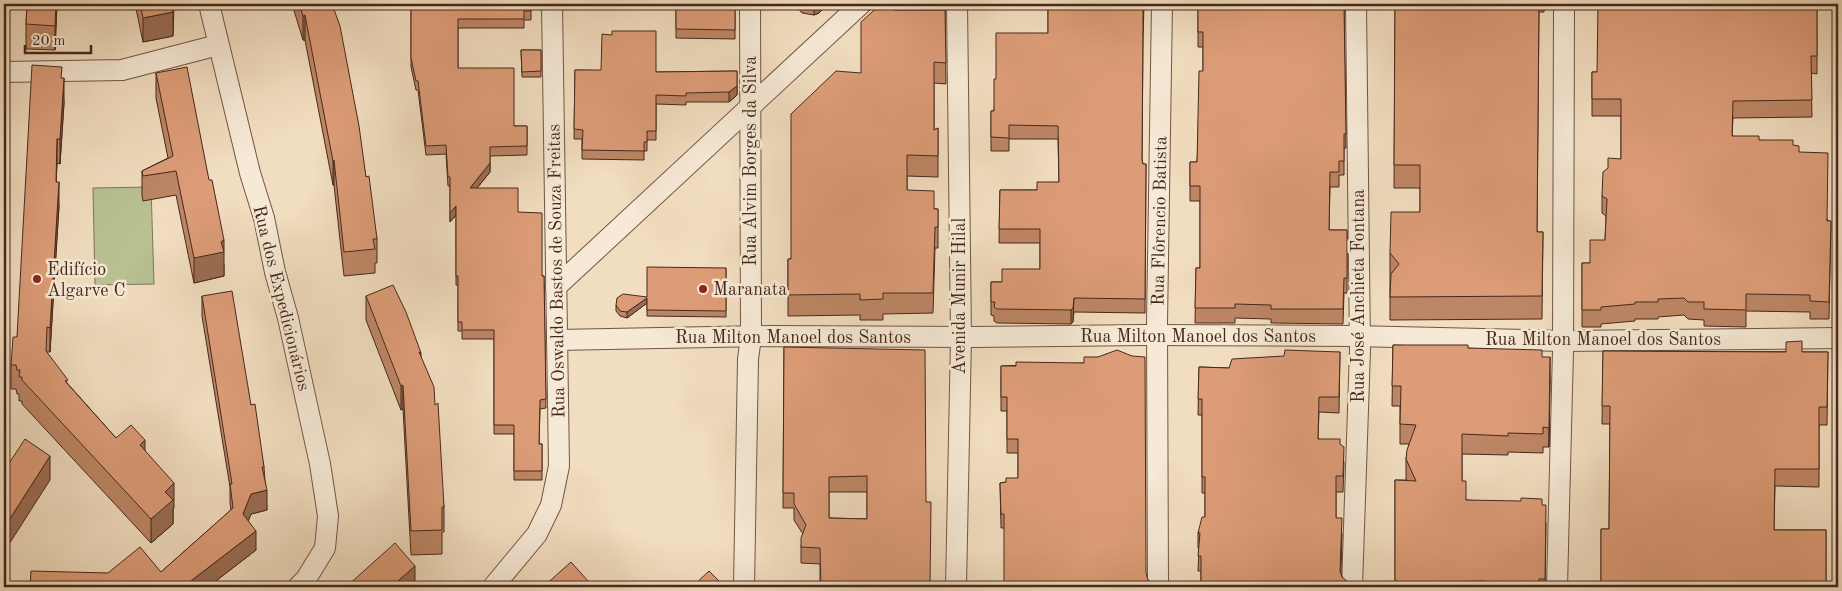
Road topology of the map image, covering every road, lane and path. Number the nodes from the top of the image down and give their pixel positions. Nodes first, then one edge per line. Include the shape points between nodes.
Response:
1 (209, 4) edge
2 (552, 4) edge
3 (750, 4) edge
4 (861, 4) edge
5 (957, 4) edge
6 (1162, 4) edge
7 (1356, 4) edge
8 (1564, 4) edge
9 (218, 46) junction
10 (4, 72) edge
11 (751, 106) junction
12 (556, 288) junction
13 (1158, 335) junction
14 (750, 337) junction
15 (961, 337) junction
16 (1360, 337) junction
17 (1838, 338) edge
18 (557, 340) junction
19 (1563, 341) junction
20 (298, 587) edge
21 (494, 587) edge
22 (744, 587) edge
23 (956, 587) edge
24 (1158, 587) edge
25 (1352, 587) edge
26 (1557, 587) edge

1 - 9 street, Rua dos Expedicionários
2 - 12 street, Rua Oswaldo Bastos de Souza Freitas
3 - 11 street, Rua Alvim Borges da Silva
4 - 11 street
5 - 15 street, Avenida Munir Hilal
6 - 13 street, Rua Flôrencio Batista
7 - 16 street, Rua José Anchieta Fontana
8 - 19 street
9 - 10 street via 122,70
9 - 20 street, Rua dos Expedicionários via 264,218 323,482 328,516 325,548
11 - 12 street
11 - 14 street, Rua Alvim Borges da Silva
12 - 18 street, Rua Oswaldo Bastos de Souza Freitas
13 - 15 street, Rua Milton Manoel dos Santos
13 - 16 street, Rua Milton Manoel dos Santos
13 - 24 street, Rua Flôrencio Batista
14 - 15 street, Rua Milton Manoel dos Santos
14 - 18 street, Rua Milton Manoel dos Santos
14 - 22 street, Rua Alvim Borges da Silva
15 - 23 street, Avenida Munir Hilal
16 - 19 street, Rua Milton Manoel dos Santos
16 - 25 street, Rua José Anchieta Fontana
17 - 19 street, Rua Milton Manoel dos Santos
18 - 21 street, Rua Oswaldo Bastos de Souza Freitas via 559,466 551,505 537,534
19 - 26 street

